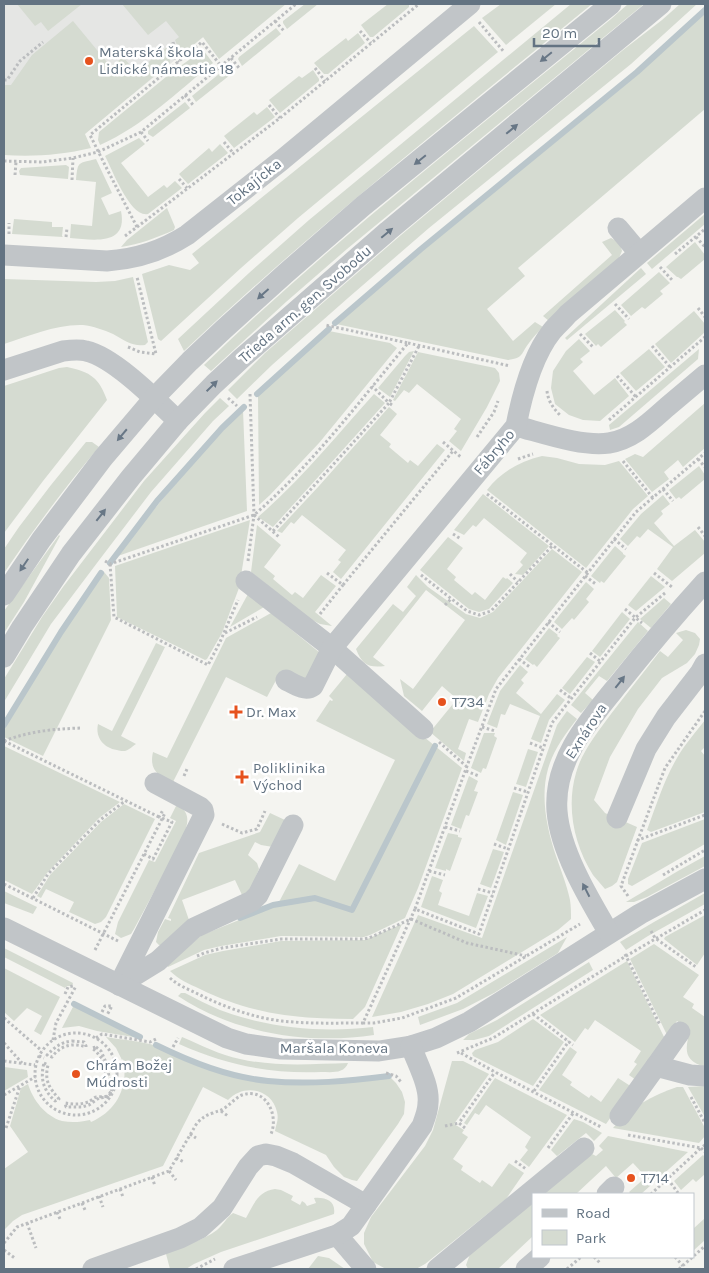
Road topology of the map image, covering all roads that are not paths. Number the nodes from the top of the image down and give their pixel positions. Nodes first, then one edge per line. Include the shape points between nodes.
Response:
1 (611, 4) edge
2 (660, 4) edge
3 (469, 9) edge
4 (705, 198) edge
5 (618, 228) dead end
6 (639, 253) junction
7 (4, 254) edge
8 (4, 370) edge
9 (705, 375) edge
10 (154, 398) junction
11 (178, 421) junction
12 (516, 426) junction
13 (246, 581) dead end
14 (705, 582) edge
15 (4, 595) edge
16 (332, 648) junction
17 (4, 656) edge
18 (705, 664) edge
19 (286, 680) dead end
20 (423, 729) road end
21 (155, 783) dead end
22 (617, 818) dead end
23 (293, 825) dead end
24 (705, 879) edge
25 (4, 928) edge
26 (609, 933) junction
27 (119, 985) junction
28 (671, 1030) road end
29 (411, 1046) junction
30 (656, 1066) junction
31 (705, 1076) edge
32 (620, 1116) dead end
33 (584, 1148) dead end
34 (366, 1205) junction
35 (337, 1235) junction
36 (539, 1258) edge
37 (258, 1265) edge
38 (93, 1269) edge
39 (234, 1269) edge
40 (366, 1269) edge
41 (437, 1269) edge
42 (526, 1269) edge

1 -> 10 street via 363,206 224,329
11 -> 2 street, Trieda arm. gen. Svobodu via 242,358
3 - 7 street, Tokajícka via 173,244 152,253 118,260
4 - 6 street, Fábryho
5 - 6 street
6 - 12 street, Fábryho via 552,330 538,354
8 - 10 street via 55,353 88,351 111,363
9 - 12 street via 643,428 618,441 589,443
10 - 11 street
10 -> 15 street via 103,458
17 -> 11 street, Trieda arm. gen. Svobodu via 71,554
12 - 16 street, Fábryho
13 - 16 street
26 -> 14 street, Exnárova via 567,854 557,811 558,788 573,746 586,726 649,645
16 - 19 street, Fábryho via 313,686 306,689
16 - 20 street
18 - 22 street via 646,749
21 - 27 street via 200,806 204,815
23 - 27 street via 258,896 194,928 158,960
24 - 26 street, Maršala Koneva
25 - 27 street, Maršala Koneva
26 - 29 street, Maršala Koneva via 470,1022
27 - 29 street, Maršala Koneva via 227,1038 246,1044 281,1049 379,1051
28 - 30 street
29 - 34 street via 427,1089 427,1112 422,1126
30 - 31 street
30 - 32 street
33 - 41 street
34 - 35 street via 351,1226
34 - 38 street via 293,1163 266,1154 253,1161 222,1208 200,1228
35 - 37 street
35 - 40 street
36 - 42 street
37 - 39 street

